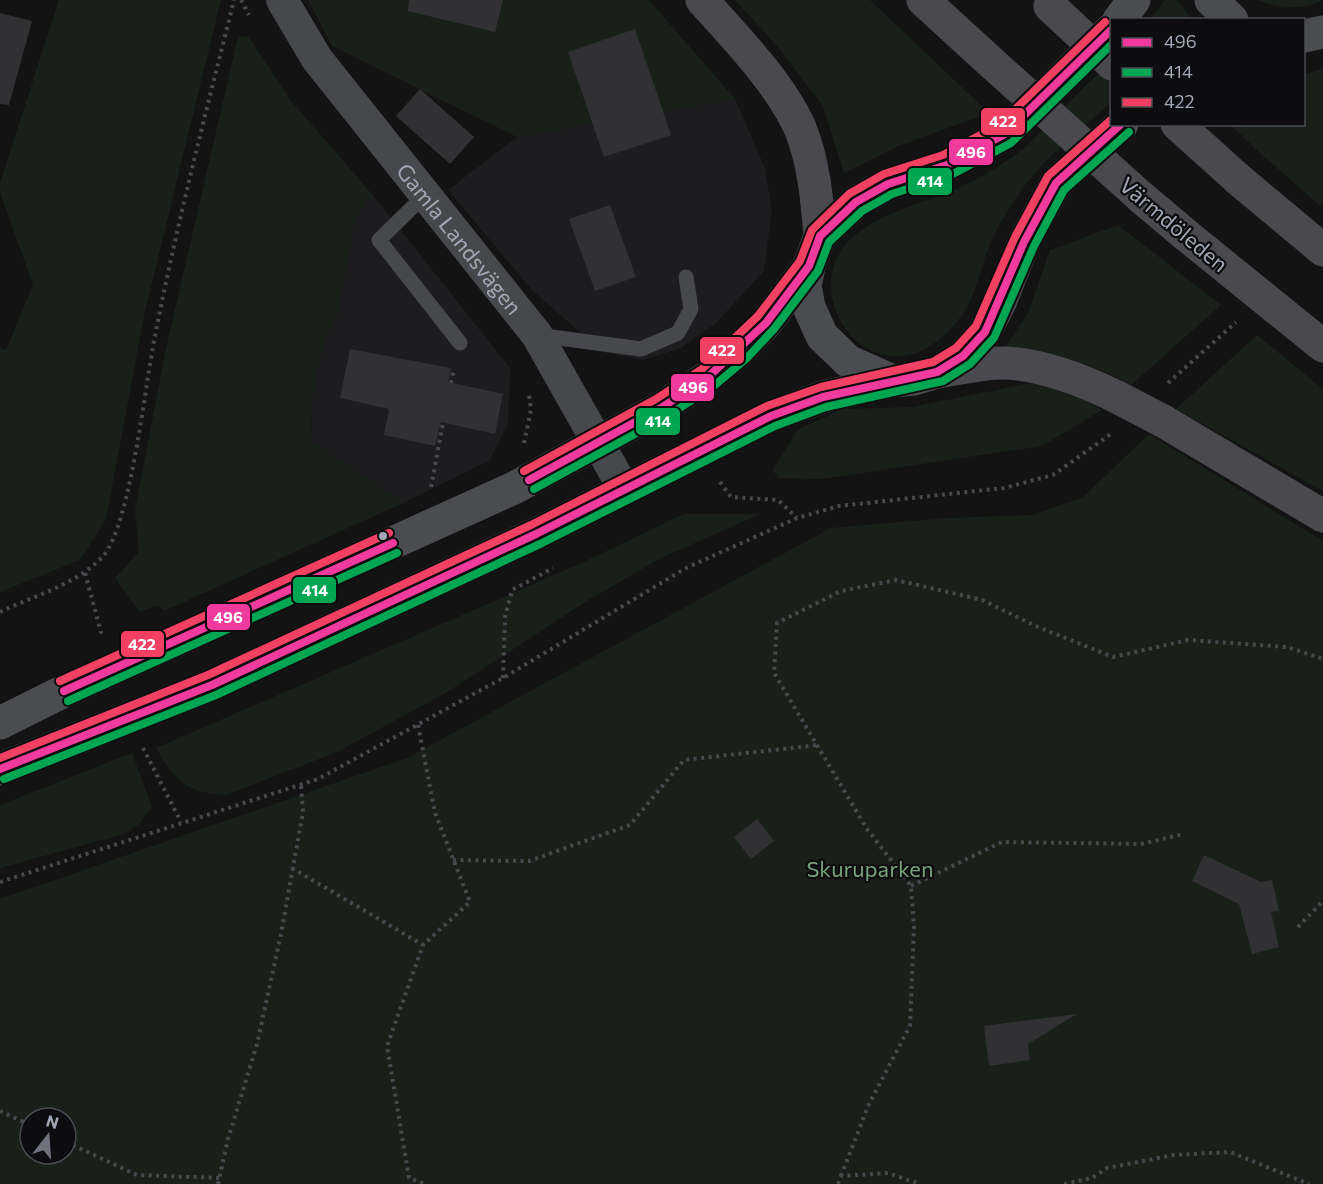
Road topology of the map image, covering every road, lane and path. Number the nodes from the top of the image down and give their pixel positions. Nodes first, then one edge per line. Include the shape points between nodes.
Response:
1 (234, 0) edge
2 (282, 0) edge
3 (702, 0) edge
4 (923, 0) edge
5 (1134, 0) edge
6 (1211, 0) edge
7 (1046, 3) edge
8 (1120, 18) edge
9 (1230, 18) edge
10 (1110, 31) edge
11 (1323, 32) edge
12 (1305, 36) edge
13 (1110, 62) edge
14 (1120, 126) edge
15 (1186, 133) edge
16 (425, 195) junction
17 (1323, 250) edge
18 (814, 251) junction
19 (686, 277) dead end
20 (1239, 320) dead end
21 (537, 335) junction
22 (460, 342) dead end
23 (1323, 346) edge
24 (937, 372) junction
25 (893, 381) junction
26 (1161, 389) dead end
27 (1118, 412) junction
28 (443, 423) dead end
29 (597, 443) junction
30 (709, 486) dead end
31 (624, 489) junction
32 (429, 498) dead end
33 (1323, 516) edge
34 (797, 518) junction
35 (561, 564) dead end
36 (85, 573) junction
37 (0, 612) edge
38 (103, 642) dead end
39 (1323, 659) edge
40 (502, 678) junction
41 (0, 723) edge
42 (418, 725) junction
43 (818, 745) junction
44 (142, 747) dead end
45 (0, 769) edge
46 (301, 784) junction
47 (181, 822) junction
48 (1184, 834) dead end
49 (453, 860) junction
50 (292, 868) junction
51 (0, 882) edge
52 (911, 886) junction
53 (1323, 901) edge
54 (1298, 927) dead end
55 (423, 945) junction
56 (0, 1111) edge
57 (18, 1119) edge
58 (78, 1148) edge
59 (841, 1176) junction
60 (219, 1178) junction
61 (218, 1184) edge
62 (425, 1184) edge
63 (838, 1184) edge
64 (920, 1184) edge
65 (1064, 1184) edge
66 (1309, 1184) edge

1 - 36 path via 155,336 117,533 104,555
2 - 16 street, Gamla Landsvägen via 317,59
3 - 18 highway via 780,95 800,127 816,189
4 - 23 highway, Värmdöleden, bridge via 1142,198
5 - 8 main road
6 - 9 main road
7 - 13 highway, bridge
10 - 18 main road via 1005,134 947,165 888,184 856,202
11 - 12 main road
14 - 24 main road via 1056,183 1024,243 985,332 963,356
15 - 17 highway, bridge
16 - 21 street, Gamla Landsvägen
16 - 22 lane via 379,240
18 - 25 main road via 805,286 822,336 848,361
18 - 29 main road via 766,323 740,350 690,389
19 - 21 lane via 691,309 678,333 641,349
20 - 26 path
21 - 29 street, Gamla Landsvägen
24 - 25 main road via 914,380
24 - 27 highway via 1005,363 1073,378
25 - 31 main road via 799,405
27 - 33 highway, bridge via 1163,421
27 - 34 path via 1053,475 1004,488 839,506
28 - 32 path
29 - 31 street, Gamla Landsvägen
29 - 41 main road via 514,488
30 - 34 path via 718,480 731,497 778,500
31 - 45 main road via 212,685
34 - 40 path via 686,568
35 - 40 path via 512,590 505,617
36 - 37 path
36 - 38 path
39 - 43 path via 1287,647 1188,640 1113,657 982,600 896,580 841,591 777,623 774,673
40 - 42 path
42 - 46 path via 318,779
42 - 49 path via 435,813
43 - 49 path via 684,760 630,825 529,861
43 - 52 path via 867,829
44 - 47 path
46 - 47 path
46 - 50 path via 303,812
47 - 51 path
48 - 52 path via 1141,844 1002,842
49 - 55 path via 470,902
50 - 55 path
50 - 60 path via 258,1044
52 - 59 path via 915,928 910,1026 869,1104
53 - 54 path
55 - 62 path via 387,1046 409,1178
56 - 57 path
58 - 60 path via 137,1175
59 - 63 path
59 - 64 path via 888,1173
60 - 61 path
65 - 66 path via 1092,1178 1107,1168 1174,1155 1230,1152

